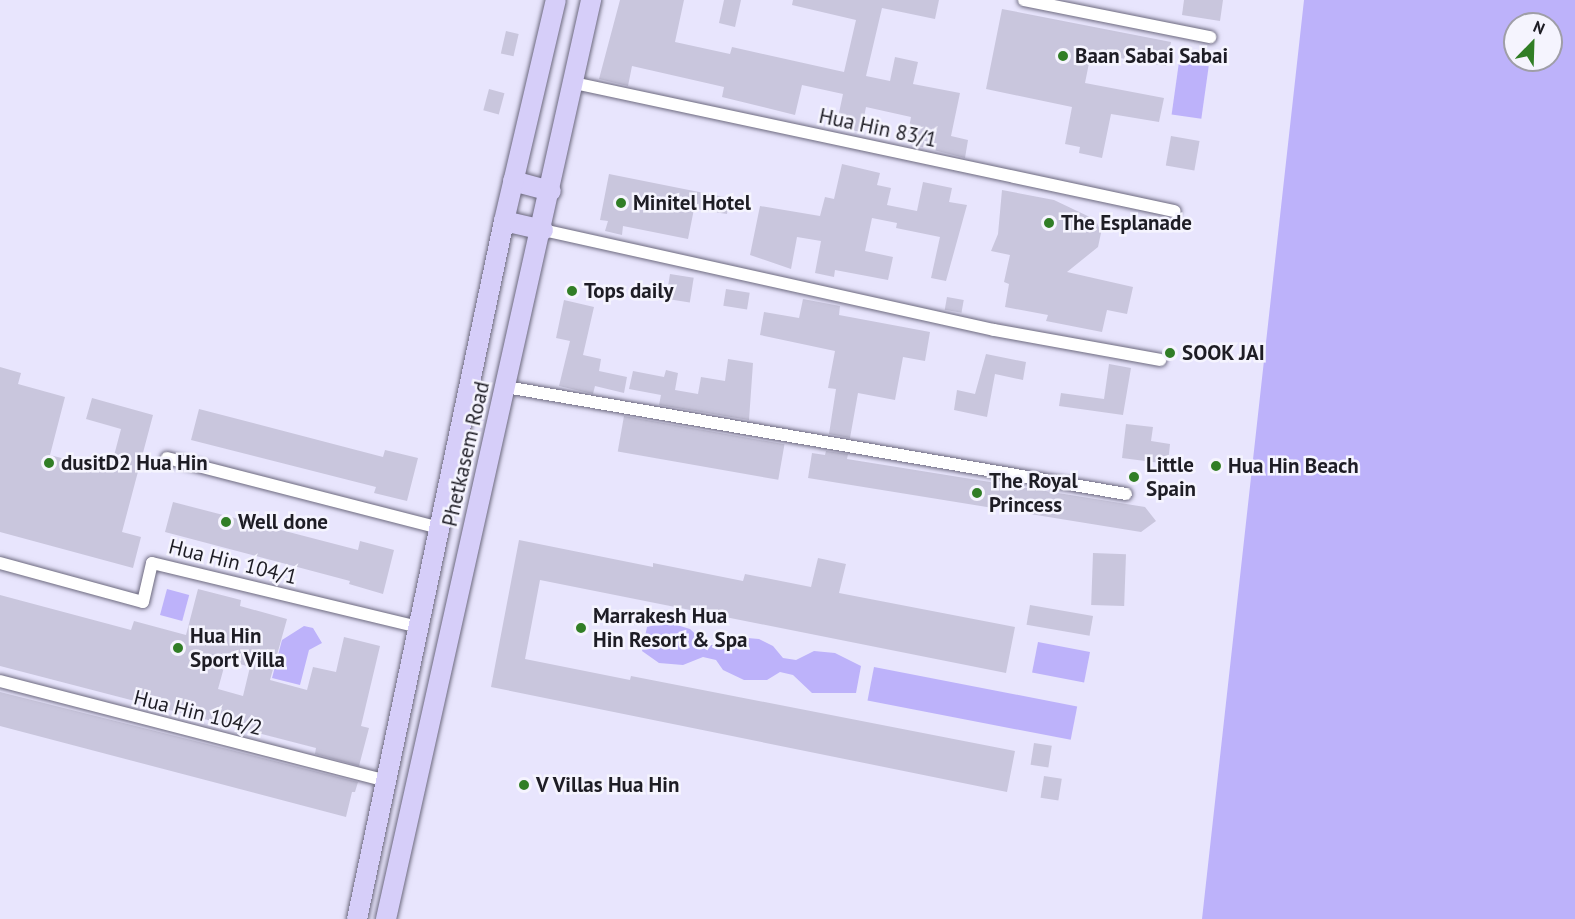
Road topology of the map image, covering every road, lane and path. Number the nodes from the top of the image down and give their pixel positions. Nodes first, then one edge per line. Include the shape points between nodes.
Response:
1 (556, 0) edge
2 (591, 0) edge
3 (1024, 0) edge
4 (1210, 37) dead end
5 (574, 83) junction
6 (513, 181) junction
7 (551, 191) junction
8 (1174, 211) dead end
9 (504, 221) junction
10 (543, 230) junction
11 (1160, 360) dead end
12 (506, 387) junction
13 (167, 458) dead end
14 (1126, 494) dead end
15 (440, 528) junction
16 (0, 563) edge
17 (418, 627) junction
18 (0, 681) edge
19 (386, 781) junction
20 (390, 918) edge
21 (357, 919) edge

1 - 6 main road, Phetkasem Road
2 - 5 main road, Phetkasem Road
3 - 4 street
5 - 7 main road, Phetkasem Road
5 - 8 street, Hua Hin 83/1
6 - 7 main road
6 - 9 main road, Phetkasem Road
7 - 10 main road, Phetkasem Road
9 - 10 main road
9 - 15 main road, Phetkasem Road
10 - 11 street via 994,330
10 - 12 main road, Phetkasem Road
12 - 14 street
12 - 20 main road, Phetkasem Road
13 - 15 street
15 - 17 main road, Phetkasem Road
16 - 17 street, Hua Hin 104/1 via 143,602 153,563
17 - 19 main road, Phetkasem Road
18 - 19 street, Hua Hin 104/2
19 - 21 main road, Phetkasem Road

